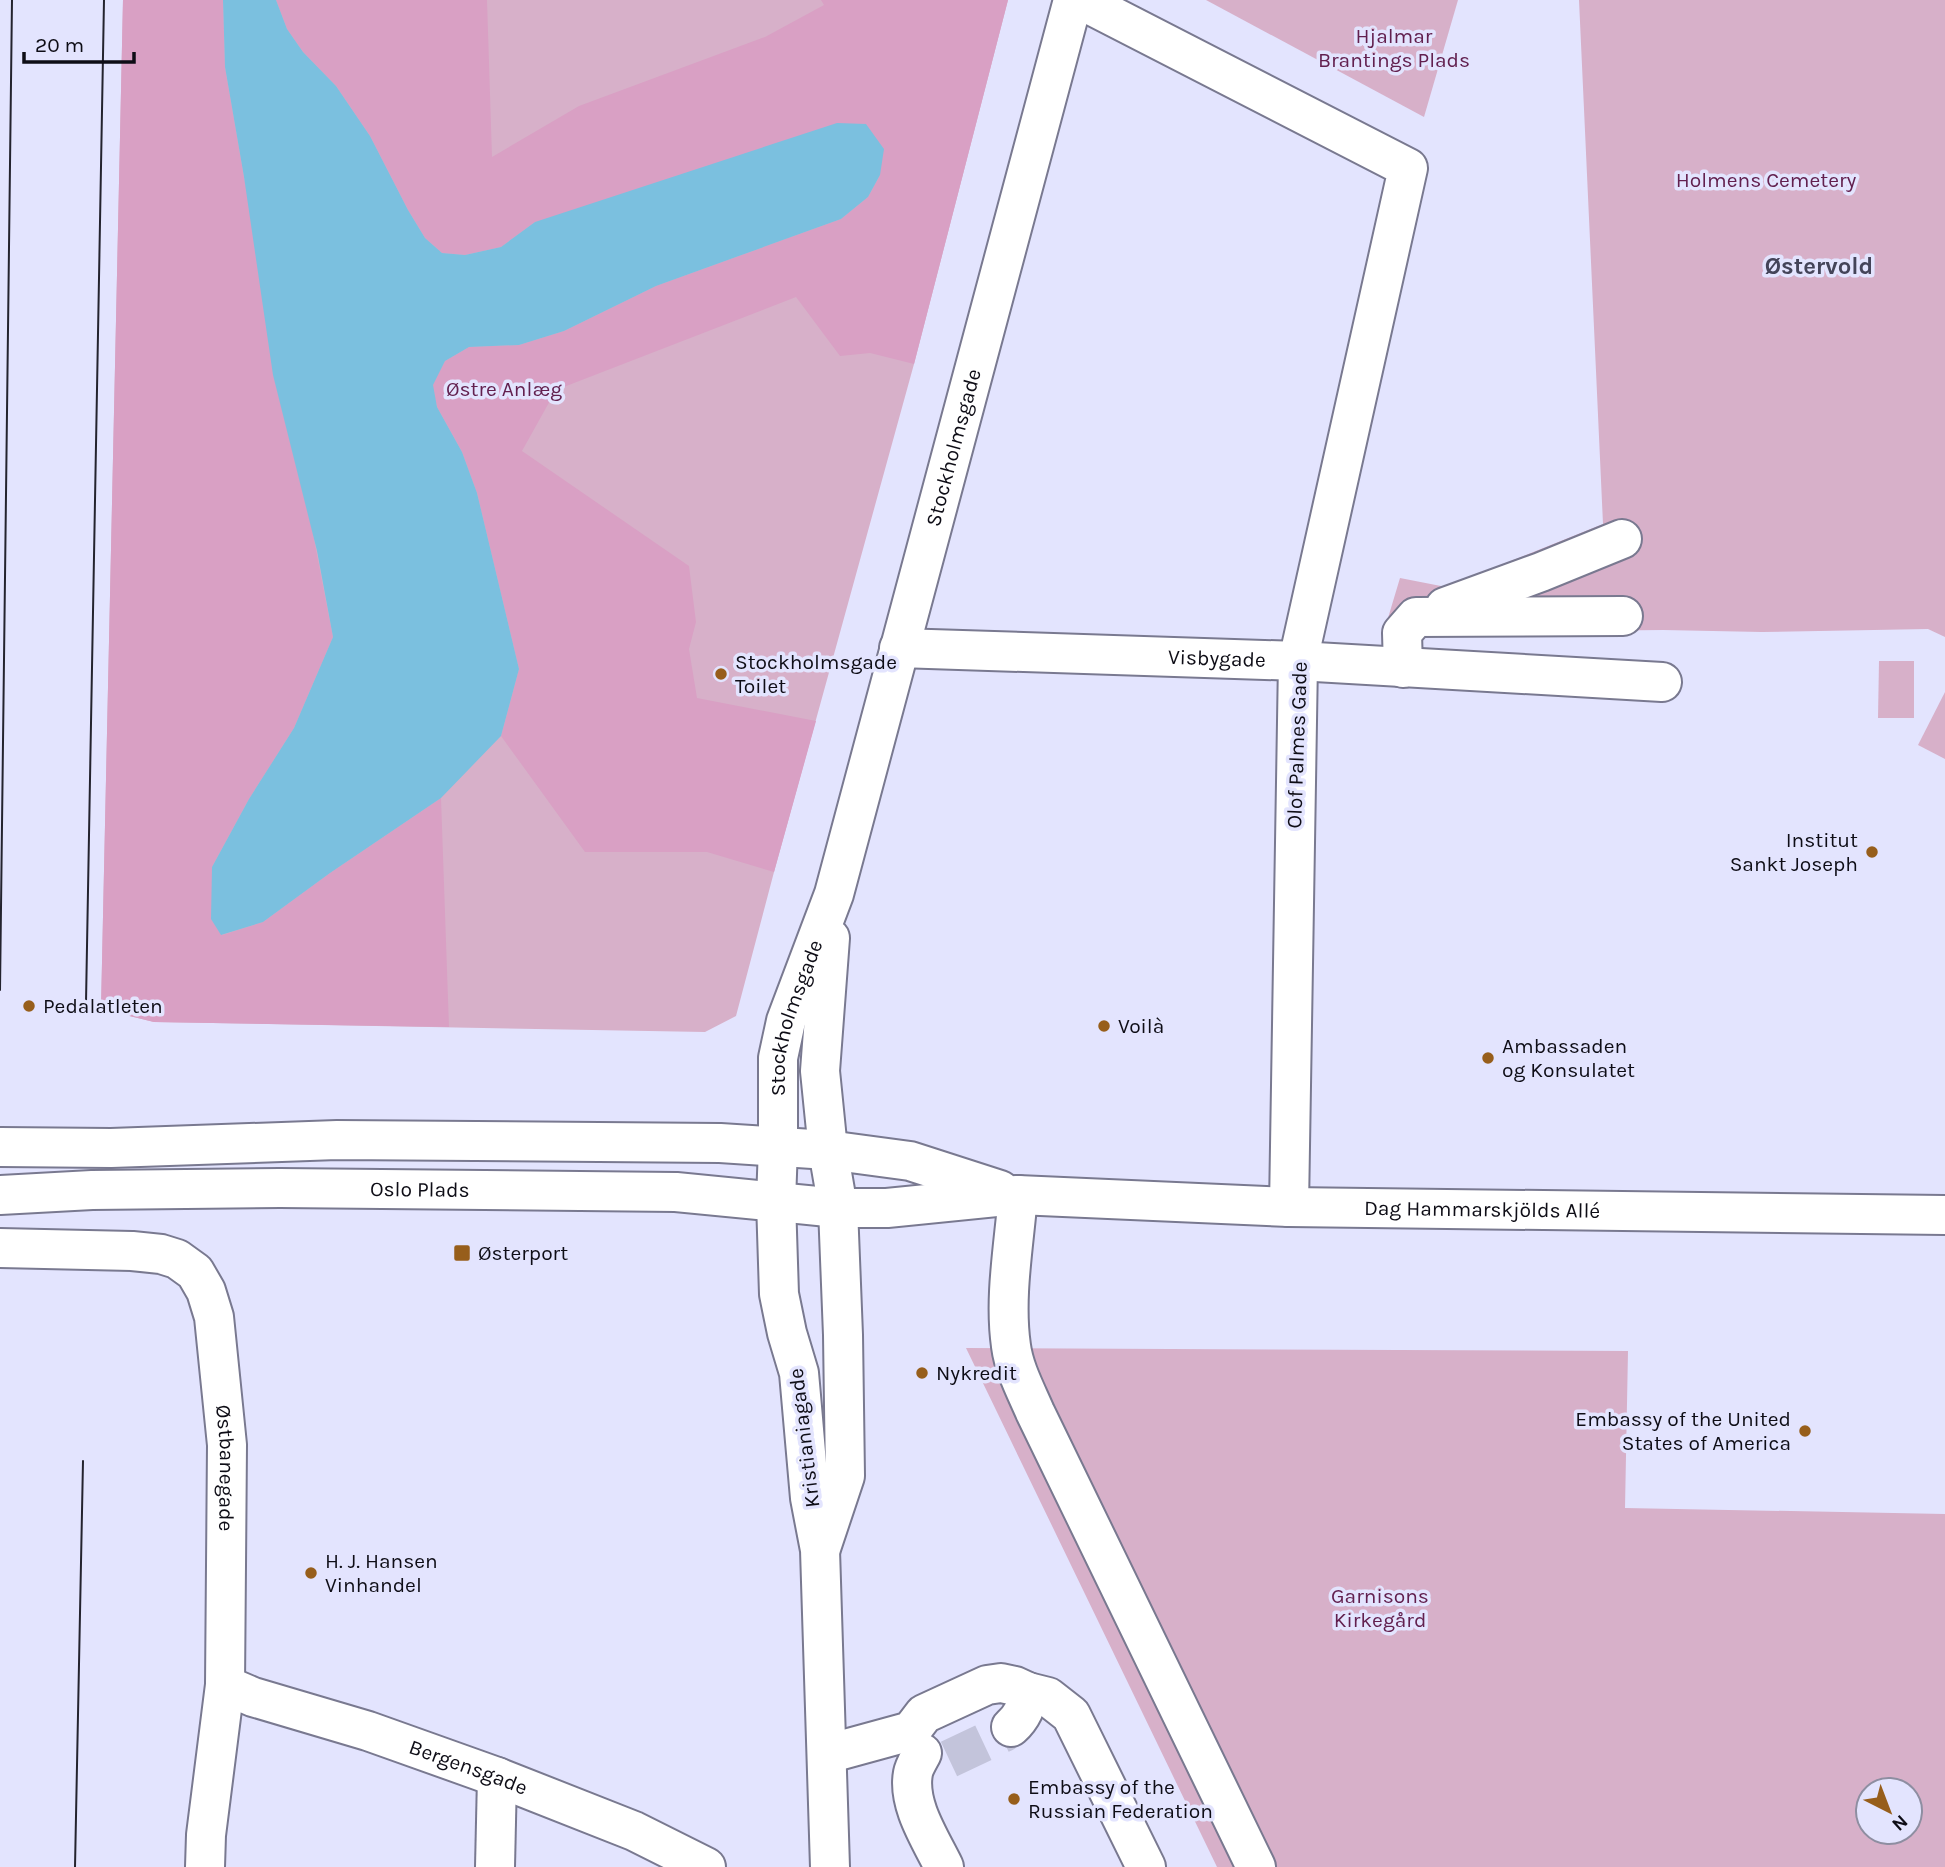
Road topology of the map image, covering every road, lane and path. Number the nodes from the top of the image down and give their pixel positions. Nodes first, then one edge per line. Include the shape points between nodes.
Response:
1 (1073, 0) edge
2 (1081, 0) edge
3 (1622, 539) dead end
4 (1623, 616) dead end
5 (1416, 617) junction
6 (899, 648) junction
7 (1298, 662) junction
8 (1404, 668) junction
9 (1661, 682) dead end
10 (834, 894) junction
11 (0, 1147) edge
12 (778, 1147) junction
13 (828, 1150) junction
14 (0, 1195) edge
15 (1018, 1195) junction
16 (776, 1201) junction
17 (1289, 1207) junction
18 (838, 1208) junction
19 (1945, 1215) edge
20 (0, 1248) edge
21 (820, 1550) junction
22 (225, 1685) junction
23 (1028, 1692) junction
24 (1011, 1727) tunnel mouth
25 (927, 1748) junction
26 (827, 1754) junction
27 (498, 1777) junction
28 (205, 1867) edge
29 (495, 1867) edge
30 (706, 1867) edge
31 (830, 1867) edge
32 (944, 1867) edge
33 (1146, 1867) edge
34 (1256, 1867) edge

1 - 6 street, Stockholmsgade
2 - 7 street, Olof Palmes Gade via 1408,168
3 - 5 street
4 - 5 street
5 - 8 street via 1402,633
6 - 7 street, Visbygade
6 - 10 street, Stockholmsgade
7 - 8 street, Visbygade
7 - 17 street, Olof Palmes Gade
8 - 9 street, Visbygade
10 - 12 street, Stockholmsgade via 786,1021 778,1058
10 - 13 street, Stockholmsgade via 820,1071
11 - 12 street via 337,1140
12 - 13 street
12 - 16 street, Stockholmsgade
13 - 15 street, Dag Hammarskjölds Allé via 910,1161
13 - 18 street, Stockholmsgade
14 - 16 street, Oslo Plads via 280,1188 676,1192
15 - 17 street, Dag Hammarskjölds Allé
15 - 18 street, Dag Hammarskjölds Allé via 887,1208
15 - 34 street via 1009,1298 1011,1348 1020,1374
16 - 18 street, Oslo Plads
16 - 21 street, Kristianiagade via 779,1294 799,1373 810,1498
17 - 19 street, Dag Hammarskjölds Allé
18 - 21 street, Kristianiagade via 845,1476
20 - 22 street, Østbanegade via 161,1254 195,1272 206,1291 214,1317 227,1445
21 - 26 street, Kristianiagade
22 - 27 street, Bergensgade
22 - 28 street, Østbanegade
23 - 24 street via 1027,1704
23 - 25 street via 1001,1683 987,1685 924,1714
23 - 33 street via 1048,1697 1071,1714
25 - 26 street
25 - 32 street via 913,1773 914,1797
26 - 31 street, Kristianiagade
27 - 29 street
27 - 30 street, Bergensgade via 634,1831

